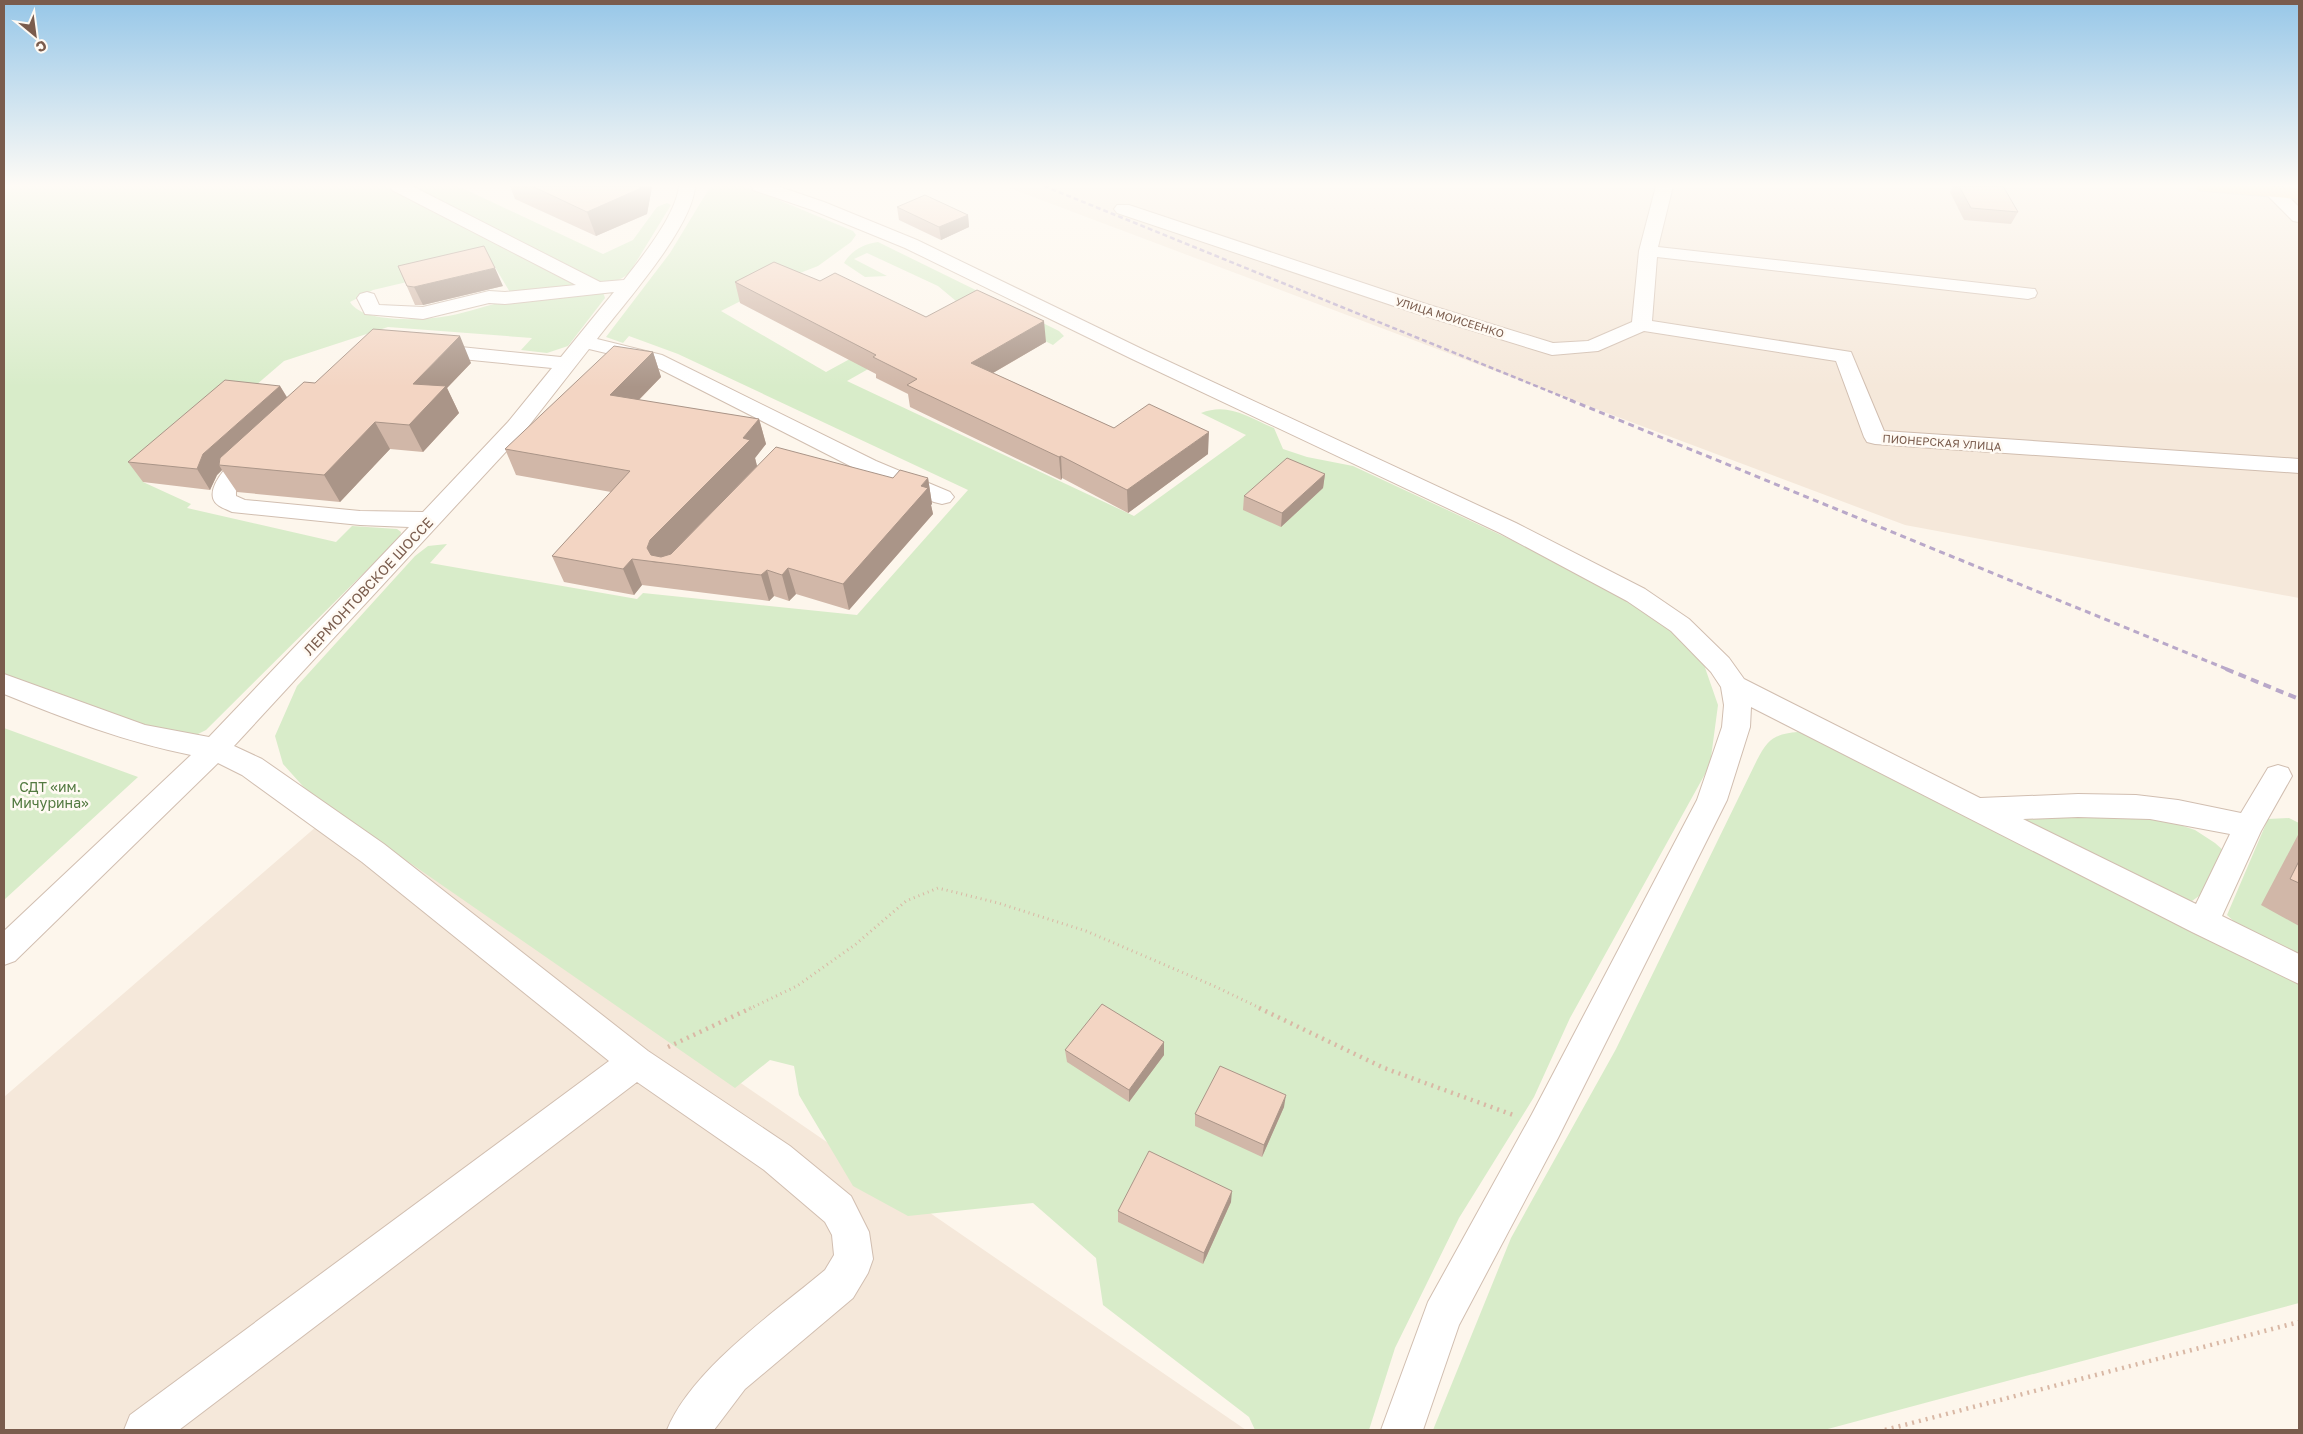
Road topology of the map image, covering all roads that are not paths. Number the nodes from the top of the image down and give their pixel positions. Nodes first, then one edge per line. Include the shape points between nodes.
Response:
1 (528, 253) edge
2 (655, 253) edge
3 (929, 253) edge
4 (1254, 253) edge
5 (1648, 253) edge
6 (1665, 253) edge
7 (630, 285) junction
8 (598, 289) junction
9 (2028, 293) dead end
10 (367, 298) dead end
11 (1642, 326) junction
12 (585, 342) junction
13 (414, 348) edge
14 (568, 364) junction
15 (268, 442) edge
16 (2299, 466) edge
17 (942, 497) dead end
18 (430, 520) junction
19 (4, 684) edge
20 (1734, 686) junction
21 (214, 749) junction
22 (2278, 776) dead end
23 (1978, 809) junction
24 (2248, 826) junction
25 (2203, 923) junction
26 (4, 951) edge
27 (2299, 970) edge
28 (636, 1062) junction
29 (145, 1430) edge
30 (688, 1430) edge
31 (1402, 1430) edge

1 - 8 street
2 - 7 street, ЛЕРМОНТОВСКОЕ ШОССЕ
3 - 20 street via 1508,528 1636,595 1680,625 1720,665
4 - 11 street, УЛИЦА МОИСЕЕНКО via 1552,349 1591,347
5 - 11 street
6 - 9 street
7 - 8 street
7 - 12 street, ЛЕРМОНТОВСКОЕ ШОССЕ
8 - 10 street via 489,297 423,313 372,310
11 - 16 street, ПИОНЕРСКАЯ УЛИЦА via 1844,356 1875,437
12 - 14 street, ЛЕРМОНТОВСКОЕ ШОССЕ
12 - 17 street via 655,359 797,441
13 - 14 street
14 - 18 street, ЛЕРМОНТОВСКОЕ ШОССЕ via 516,427
15 - 18 street via 226,481 223,489 225,499 240,507 360,518
18 - 21 street, ЛЕРМОНТОВСКОЕ ШОССЕ
19 - 21 street via 144,735
20 - 23 street
20 - 31 street via 1738,705 1736,727 1712,800 1545,1126 1442,1316
21 - 26 street, ЛЕРМОНТОВСКОЕ ШОССЕ
21 - 28 street via 252,767 373,853
22 - 24 street
23 - 24 street via 2136,806 2180,811
23 - 25 street
24 - 25 street
25 - 27 street
28 - 29 street
28 - 30 street via 777,1158 838,1209 850,1232 854,1259 838,1284 731,1375

